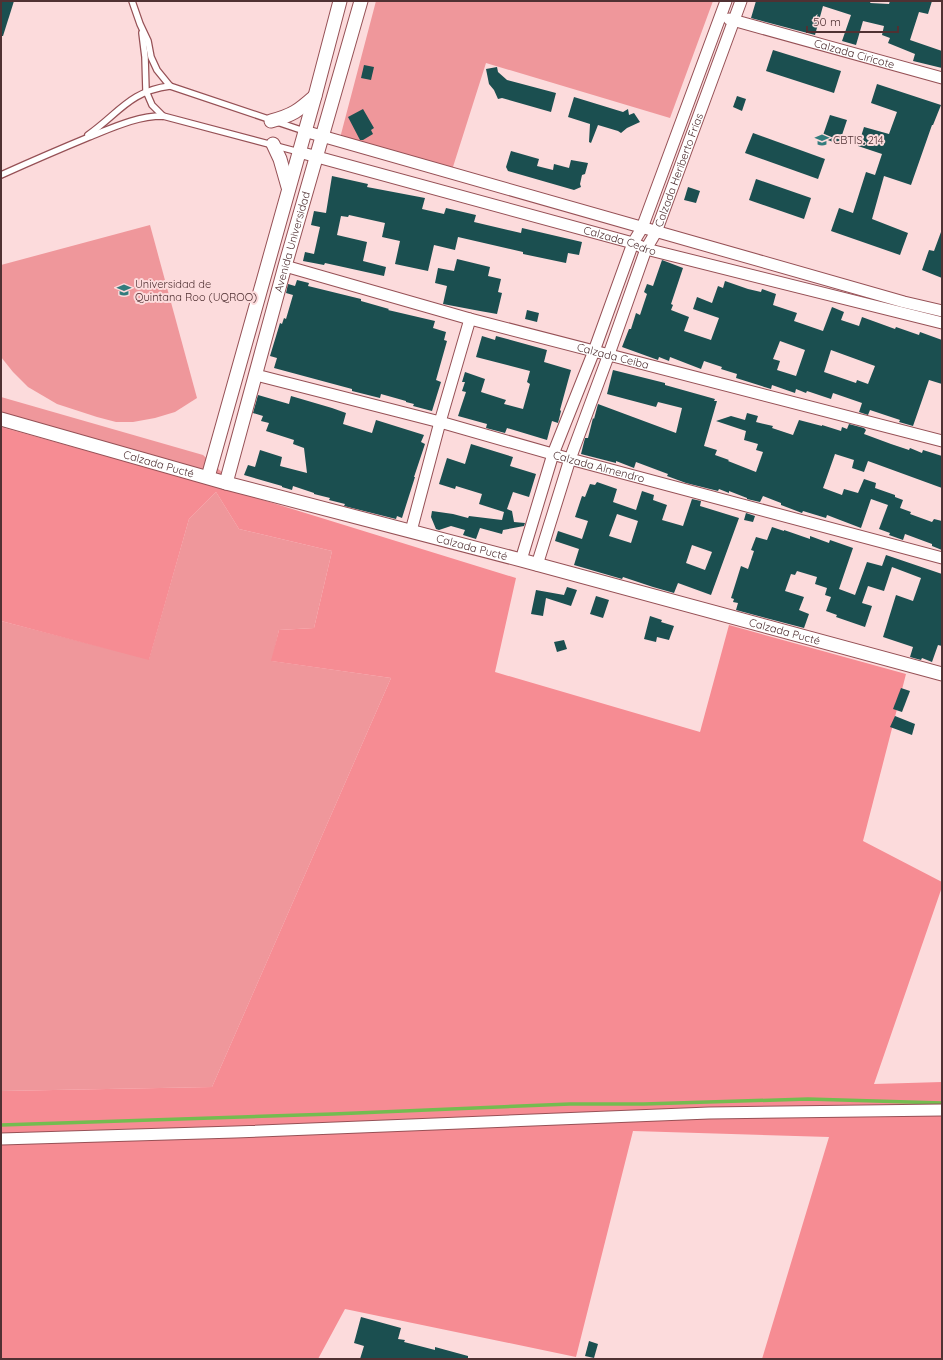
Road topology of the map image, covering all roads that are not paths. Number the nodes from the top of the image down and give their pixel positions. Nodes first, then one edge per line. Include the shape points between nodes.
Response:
1 (132, 1) edge
2 (340, 1) edge
3 (361, 1) edge
4 (726, 1) edge
5 (741, 1) edge
6 (721, 16) junction
7 (734, 21) junction
8 (140, 24) junction
9 (942, 78) edge
10 (170, 86) junction
11 (146, 91) junction
12 (315, 96) junction
13 (163, 116) junction
14 (271, 120) junction
15 (304, 131) junction
16 (323, 136) junction
17 (79, 141) junction
18 (273, 144) junction
19 (299, 152) junction
20 (316, 156) junction
21 (1, 175) edge
22 (289, 189) junction
23 (642, 228) junction
24 (656, 232) junction
25 (633, 243) junction
26 (646, 249) junction
27 (285, 266) junction
28 (942, 311) edge
29 (470, 319) junction
30 (942, 323) edge
31 (594, 351) junction
32 (609, 354) junction
33 (256, 375) junction
34 (1, 419) edge
35 (440, 422) junction
36 (942, 441) edge
37 (552, 454) junction
38 (570, 459) junction
39 (208, 477) junction
40 (226, 483) junction
41 (411, 531) junction
42 (942, 558) edge
43 (521, 560) junction
44 (537, 565) junction
45 (942, 674) edge
46 (942, 1110) edge
47 (1, 1139) edge

1 - 8 lane
2 - 12 street, Avenida Universidad
3 - 16 street, Avenida Universidad
4 - 6 street, Calzada Heriberto Frías
5 - 7 street, Calzada Heriberto Frías
6 - 7 street, Calzada Ciricote
6 - 23 street, Calzada Heriberto Frías
7 - 9 street, Calzada Ciricote
7 - 24 street, Calzada Heriberto Frías
8 - 10 lane via 157,70
8 - 11 lane via 145,57
10 - 11 lane
10 - 14 lane
11 - 13 lane via 152,105
11 - 17 lane
12 - 14 street via 288,116
12 - 15 street, Avenida Universidad
13 - 17 lane via 138,118
13 - 18 lane
14 - 15 lane
15 - 16 street, Calzada Cedro
15 - 19 street, Avenida Universidad
16 - 20 street, Avenida Universidad
16 - 23 street, Calzada Cedro
17 - 21 lane
18 - 19 lane
18 - 22 street
19 - 20 street, Calzada Cedro
19 - 22 street, Avenida Universidad
20 - 25 street, Calzada Cedro
20 - 27 street, Avenida Universidad
22 - 39 street, Avenida Universidad
23 - 24 street, Calzada Cedro
23 - 25 street, Calzada Heriberto Frías
24 - 26 street, Calzada Heriberto Frías
24 - 28 street, Calzada Cedro
25 - 26 street, Calzada Cedro
25 - 31 street, Calzada Heriberto Frías
26 - 30 street, Calzada Cedro
26 - 32 street, Calzada Heriberto Frías
27 - 29 street, Calzada Ceiba
27 - 33 street, Avenida Universidad
29 - 31 street, Calzada Ceiba
29 - 35 street
31 - 32 street, Calzada Ceiba
31 - 37 street, Calzada Heriberto Frías
32 - 36 street, Calzada Ceiba
32 - 38 street, Calzada Heriberto Frías
33 - 35 street, Calzada Almendro
33 - 40 street, Avenida Universidad
34 - 39 street, Calzada Pucté
35 - 37 street, Calzada Almendro
35 - 41 street
37 - 38 street, Calzada Almendro
37 - 43 street, Calzada Heriberto Frías
38 - 42 street, Calzada Almendro
38 - 44 street, Calzada Heriberto Frías
39 - 40 street, Calzada Pucté
40 - 41 street, Calzada Pucté
41 - 43 street, Calzada Pucté
43 - 44 street, Calzada Pucté
44 - 45 street, Calzada Pucté
46 - 47 street via 710,1113

